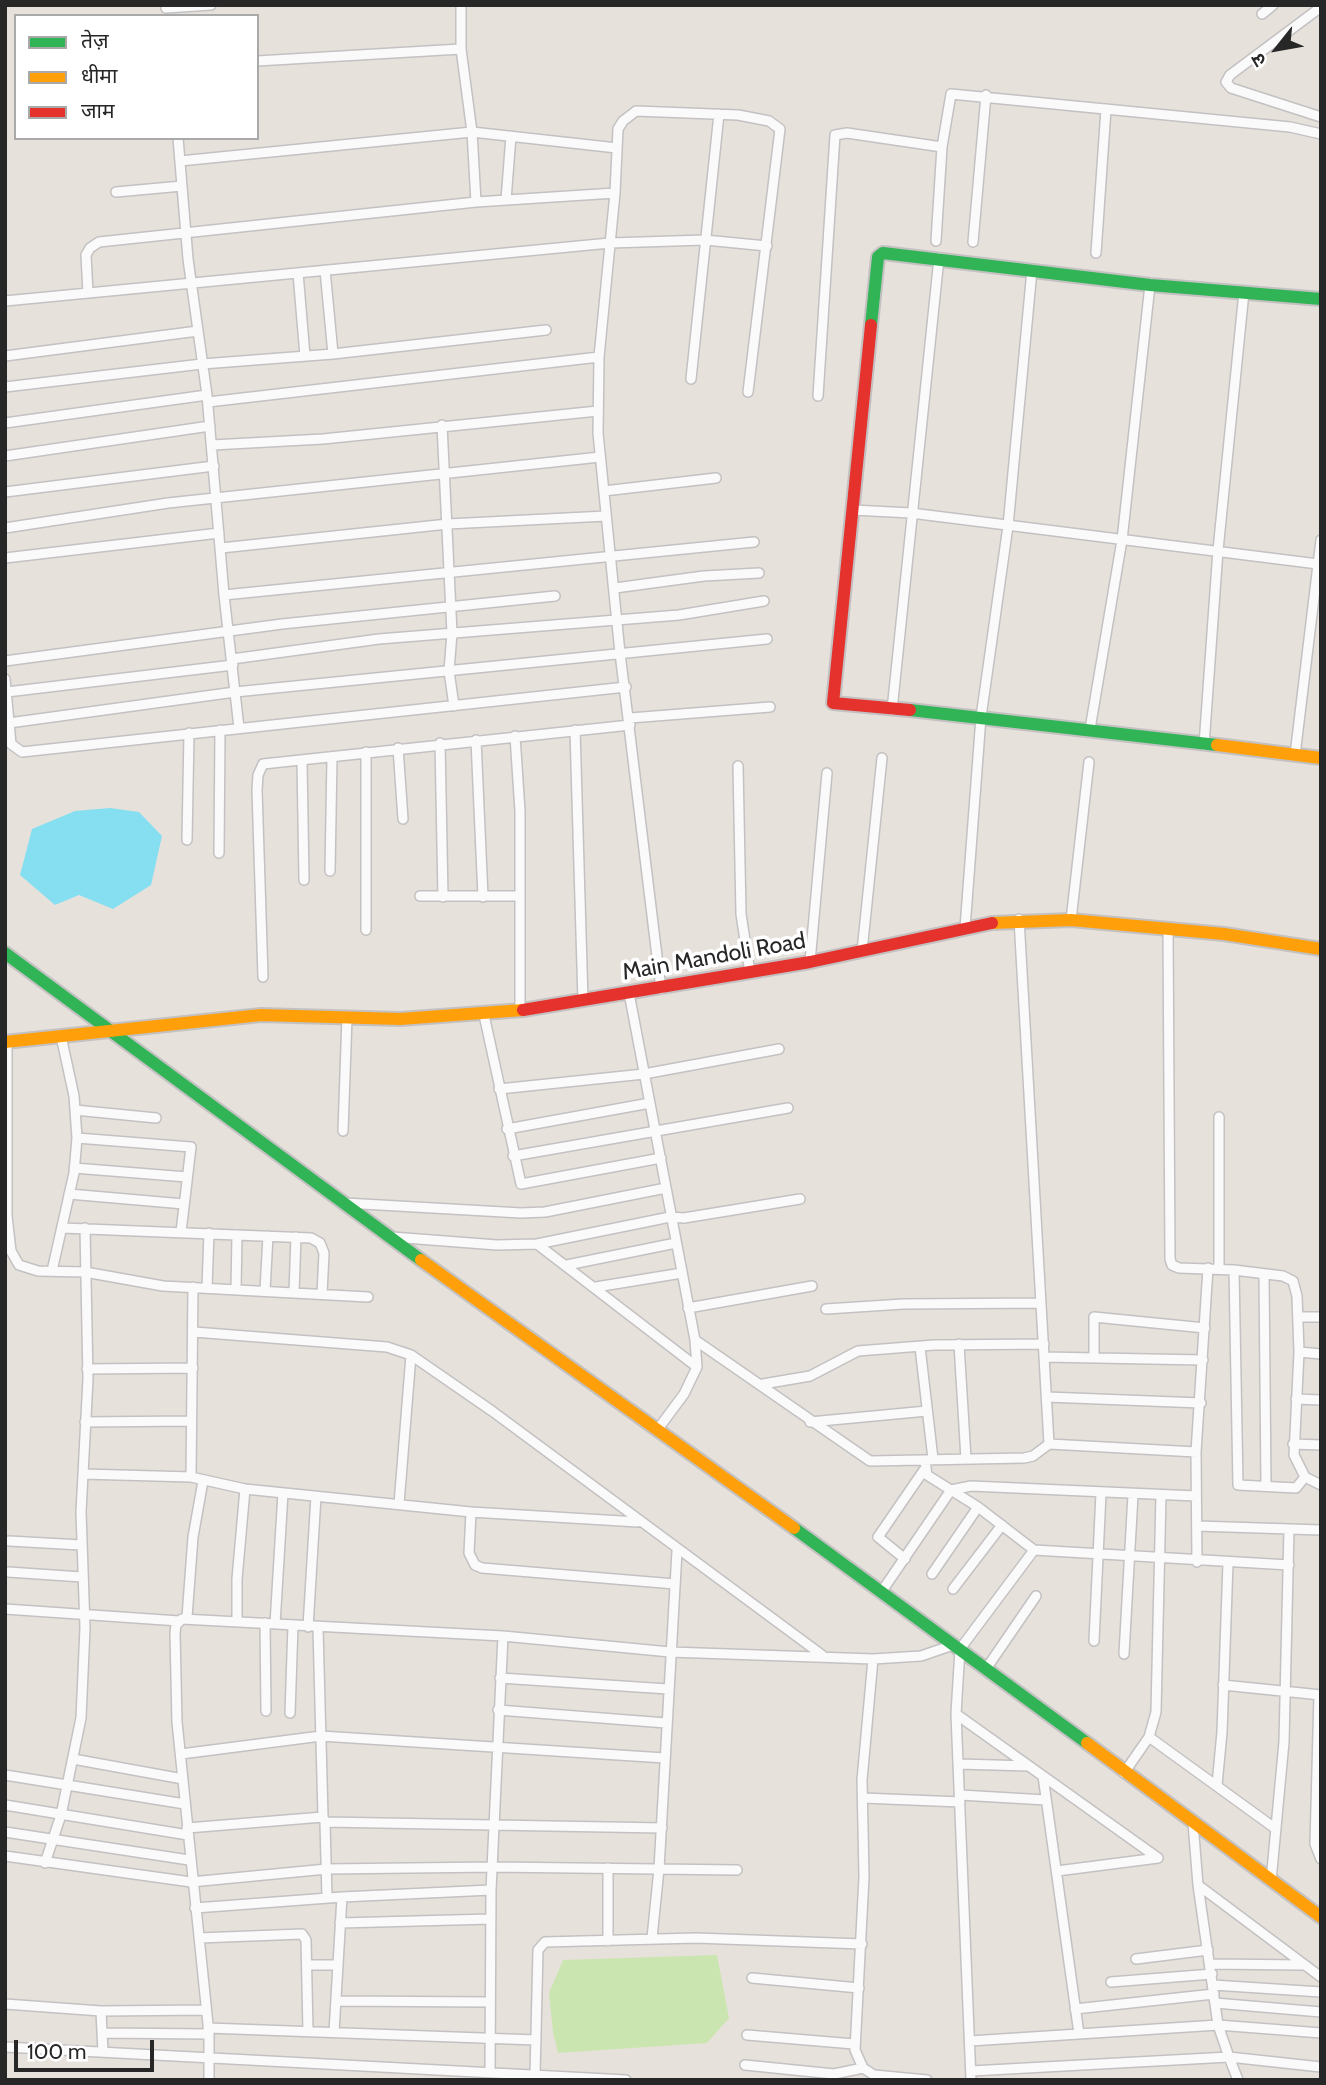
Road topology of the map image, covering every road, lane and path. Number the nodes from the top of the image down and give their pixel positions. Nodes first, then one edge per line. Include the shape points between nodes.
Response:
1 (211, 5) edge
2 (461, 5) edge
3 (1273, 5) edge
4 (1321, 7) edge
5 (167, 10) edge
6 (1262, 14) dead end
7 (461, 49) junction
8 (259, 61) edge
9 (986, 95) junction
10 (1106, 109) junction
11 (719, 114) junction
12 (1321, 117) edge
13 (472, 132) junction
14 (1321, 134) edge
15 (511, 136) junction
16 (178, 140) edge
17 (942, 147) junction
18 (617, 148) junction
19 (180, 161) junction
20 (182, 186) junction
21 (116, 192) dead end
22 (615, 193) junction
23 (506, 200) junction
24 (476, 202) junction
25 (186, 232) junction
26 (705, 240) junction
27 (936, 241) dead end
28 (973, 242) dead end
29 (610, 243) junction
30 (767, 246) junction
31 (1096, 253) dead end
32 (939, 258) junction
33 (325, 270) junction
34 (1032, 270) junction
35 (298, 273) junction
36 (191, 283) junction
37 (1150, 285) junction
38 (1244, 292) junction
39 (88, 293) junction
40 (1321, 299) edge
41 (5, 301) edge
42 (546, 330) dead end
43 (198, 331) junction
44 (333, 354) junction
45 (5, 356) edge
46 (305, 356) junction
47 (599, 357) junction
48 (202, 364) junction
49 (691, 379) dead end
50 (5, 387) edge
51 (748, 392) dead end
52 (818, 396) dead end
53 (208, 398) junction
54 (598, 411) junction
55 (5, 423) edge
56 (442, 425) junction
57 (210, 426) junction
58 (212, 445) junction
59 (5, 456) edge
60 (600, 457) junction
61 (214, 466) junction
62 (446, 473) junction
63 (716, 478) dead end
64 (604, 491) junction
65 (5, 492) edge
66 (217, 498) junction
67 (853, 510) junction
68 (911, 513) junction
69 (606, 516) junction
70 (448, 524) junction
71 (1008, 526) junction
72 (5, 528) edge
73 (219, 533) junction
74 (1122, 540) junction
75 (1321, 540) edge
76 (754, 542) dead end
77 (221, 548) junction
78 (1218, 550) junction
79 (610, 555) junction
80 (5, 558) edge
81 (1318, 564) junction
82 (450, 573) junction
83 (759, 573) dead end
84 (615, 588) junction
85 (223, 595) junction
86 (555, 596) dead end
87 (764, 601) dead end
88 (450, 607) junction
89 (618, 619) junction
90 (230, 633) junction
91 (452, 633) junction
92 (768, 639) dead end
93 (620, 653) junction
94 (5, 661) edge
95 (233, 662) junction
96 (449, 671) junction
97 (5, 679) edge
98 (626, 687) junction
99 (7, 692) edge
100 (236, 692) junction
101 (454, 706) junction
102 (770, 707) dead end
103 (892, 710) junction
104 (981, 717) junction
105 (630, 721) junction
106 (9, 723) junction
107 (239, 728) junction
108 (1090, 729) junction
109 (220, 730) junction
110 (575, 730) junction
111 (189, 733) junction
112 (515, 736) junction
113 (476, 740) junction
114 (440, 743) junction
115 (1204, 745) junction
116 (398, 748) junction
117 (366, 752) junction
118 (1295, 755) junction
119 (332, 758) junction
120 (882, 758) dead end
121 (1321, 758) edge
122 (302, 760) junction
123 (1089, 762) dead end
124 (738, 766) dead end
125 (827, 773) dead end
126 (403, 819) dead end
127 (187, 840) dead end
128 (219, 853) dead end
129 (330, 871) dead end
130 (304, 880) dead end
131 (420, 896) dead end
132 (519, 896) junction
133 (443, 897) junction
134 (483, 897) junction
135 (1019, 919) junction
136 (1072, 920) junction
137 (965, 928) junction
138 (1168, 929) junction
139 (366, 930) dead end
140 (1321, 949) edge
141 (862, 951) junction
142 (5, 953) edge
143 (810, 962) junction
144 (750, 973) junction
145 (263, 977) dead end
146 (661, 989) junction
147 (629, 993) junction
148 (583, 1001) junction
149 (520, 1011) junction
150 (484, 1015) junction
151 (347, 1017) junction
152 (111, 1032) junction
153 (61, 1037) junction
154 (6, 1041) edge
155 (779, 1049) dead end
156 (644, 1074) junction
157 (499, 1089) junction
158 (650, 1103) junction
159 (789, 1108) dead end
160 (75, 1110) junction
161 (1219, 1117) dead end
162 (156, 1118) dead end
163 (507, 1129) junction
164 (343, 1131) dead end
165 (656, 1133) junction
166 (77, 1138) junction
167 (513, 1156) junction
168 (661, 1158) junction
169 (74, 1168) junction
170 (187, 1177) junction
171 (666, 1188) junction
172 (69, 1194) junction
173 (800, 1199) dead end
174 (343, 1203) junction
175 (184, 1204) junction
176 (670, 1217) junction
177 (62, 1228) junction
178 (85, 1228) junction
179 (181, 1232) junction
180 (209, 1233) junction
181 (237, 1235) junction
182 (268, 1236) junction
183 (296, 1237) junction
184 (393, 1237) junction
185 (537, 1244) junction
186 (676, 1244) junction
187 (567, 1265) junction
188 (1208, 1268) junction
189 (1219, 1269) junction
190 (1234, 1270) junction
191 (52, 1271) junction
192 (85, 1272) junction
193 (682, 1273) junction
194 (1264, 1274) junction
195 (812, 1286) dead end
196 (193, 1287) junction
197 (596, 1287) junction
198 (207, 1288) junction
199 (236, 1289) junction
200 (265, 1290) junction
201 (294, 1292) junction
202 (322, 1294) junction
203 (368, 1297) dead end
204 (1041, 1303) junction
205 (688, 1308) junction
206 (827, 1309) dead end
207 (1298, 1317) junction
208 (1321, 1317) edge
209 (1205, 1328) junction
210 (194, 1332) junction
211 (695, 1340) junction
212 (959, 1344) junction
213 (1044, 1344) junction
214 (919, 1346) junction
215 (1299, 1352) junction
216 (1321, 1354) edge
217 (411, 1355) junction
218 (1044, 1357) junction
219 (1094, 1358) junction
220 (1203, 1360) junction
221 (697, 1367) junction
222 (193, 1368) junction
223 (88, 1369) junction
224 (763, 1384) junction
225 (1047, 1397) junction
226 (1296, 1399) junction
227 (1321, 1400) edge
228 (1201, 1403) junction
229 (927, 1411) junction
230 (191, 1421) junction
231 (85, 1422) junction
232 (810, 1422) junction
233 (658, 1429) junction
234 (1049, 1444) junction
235 (1293, 1444) junction
236 (1321, 1445) edge
237 (1196, 1452) junction
238 (966, 1459) junction
239 (927, 1463) junction
240 (83, 1474) junction
241 (191, 1477) junction
242 (1305, 1477) junction
243 (203, 1481) junction
244 (1321, 1485) edge
245 (1266, 1486) junction
246 (245, 1489) junction
247 (951, 1490) junction
248 (283, 1493) junction
249 (1101, 1493) junction
250 (1133, 1495) junction
251 (1161, 1495) junction
252 (316, 1496) junction
253 (1196, 1496) junction
254 (399, 1504) junction
255 (978, 1507) junction
256 (471, 1512) junction
257 (640, 1522) junction
258 (1002, 1525) junction
259 (1197, 1526) junction
260 (1289, 1529) junction
261 (1321, 1530) edge
262 (9, 1541) dead end
263 (81, 1545) junction
264 (1034, 1550) junction
265 (677, 1551) junction
266 (1100, 1553) junction
267 (1132, 1555) junction
268 (905, 1559) junction
269 (1161, 1559) junction
270 (1197, 1562) junction
271 (1228, 1563) junction
272 (1289, 1565) junction
273 (8, 1572) dead end
274 (932, 1574) dead end
275 (82, 1577) junction
276 (675, 1584) junction
277 (953, 1589) dead end
278 (881, 1591) junction
279 (1036, 1596) dead end
280 (5, 1609) edge
281 (85, 1615) junction
282 (183, 1619) junction
283 (237, 1620) junction
284 (270, 1624) junction
285 (293, 1626) junction
286 (313, 1627) junction
287 (503, 1636) junction
288 (1094, 1642) dead end
289 (956, 1647) junction
290 (670, 1652) junction
291 (1124, 1654) dead end
292 (823, 1656) junction
293 (873, 1659) junction
294 (986, 1669) junction
295 (500, 1678) junction
296 (1223, 1685) junction
297 (668, 1689) junction
298 (1285, 1691) junction
299 (1320, 1695) edge
300 (498, 1710) junction
301 (266, 1711) dead end
302 (290, 1713) dead end
303 (956, 1714) junction
304 (666, 1723) junction
305 (321, 1736) junction
306 (1149, 1737) junction
307 (495, 1746) junction
308 (181, 1754) junction
309 (665, 1758) junction
310 (73, 1759) junction
311 (1319, 1761) edge
312 (958, 1764) junction
313 (1031, 1766) junction
314 (1124, 1773) junction
315 (5, 1775) edge
316 (1043, 1776) junction
317 (183, 1779) junction
318 (67, 1784) junction
319 (1217, 1785) junction
320 (863, 1798) junction
321 (960, 1798) junction
322 (1046, 1800) junction
323 (185, 1804) junction
324 (5, 1805) edge
325 (61, 1815) junction
326 (324, 1820) junction
327 (1193, 1823) junction
328 (493, 1824) junction
329 (662, 1828) junction
330 (1276, 1829) junction
331 (188, 1831) junction
332 (5, 1832) edge
333 (53, 1840) junction
334 (5, 1856) edge
335 (189, 1860) junction
336 (1321, 1860) edge
337 (45, 1863) junction
338 (493, 1867) junction
339 (608, 1868) junction
340 (659, 1869) junction
341 (327, 1870) junction
342 (737, 1870) dead end
343 (1056, 1871) junction
344 (1271, 1881) junction
345 (191, 1882) junction
346 (1198, 1885) junction
347 (491, 1890) junction
348 (342, 1897) junction
349 (327, 1898) junction
350 (195, 1908) junction
351 (1321, 1917) edge
352 (491, 1919) junction
353 (340, 1923) junction
354 (199, 1938) junction
355 (652, 1938) junction
356 (608, 1941) junction
357 (862, 1944) junction
358 (1208, 1950) junction
359 (1136, 1959) dead end
360 (307, 1965) junction
361 (338, 1965) junction
362 (1304, 1965) junction
363 (1211, 1969) junction
364 (1321, 1977) edge
365 (752, 1978) dead end
366 (1111, 1982) dead end
367 (859, 1988) junction
368 (1321, 1992) edge
369 (1214, 1994) junction
370 (336, 2001) junction
371 (489, 2002) junction
372 (5, 2004) edge
373 (1075, 2009) junction
374 (206, 2010) junction
375 (102, 2011) junction
376 (1321, 2012) edge
377 (1218, 2025) junction
378 (208, 2031) junction
379 (308, 2031) junction
380 (334, 2032) junction
381 (102, 2033) junction
382 (1321, 2033) edge
383 (1079, 2034) junction
384 (747, 2035) dead end
385 (488, 2039) junction
386 (536, 2040) junction
387 (970, 2040) junction
388 (854, 2043) junction
389 (5, 2047) edge
390 (103, 2052) junction
391 (1229, 2057) junction
392 (209, 2058) junction
393 (744, 2065) dead end
394 (1321, 2067) edge
395 (863, 2068) junction
396 (490, 2072) junction
397 (535, 2075) junction
398 (971, 2075) edge
399 (555, 2078) edge
400 (582, 2079) edge
401 (615, 2079) edge
402 (906, 2079) edge
403 (209, 2080) edge
404 (625, 2080) edge
405 (927, 2080) edge
406 (1238, 2080) edge

1 - 5 street
2 - 7 street
3 - 6 street
4 - 12 street via 1226,82 1231,88
7 - 8 street
7 - 13 street
9 - 10 street
9 - 17 street via 951,94
9 - 28 street
10 - 14 street
10 - 31 street
11 - 18 street via 636,111 619,124
11 - 26 street
11 - 30 street via 769,121 780,129
13 - 15 street
13 - 19 street
13 - 24 street
15 - 18 street
15 - 23 street
16 - 19 street
17 - 27 street
17 - 52 street via 835,135
18 - 22 street
19 - 20 street
20 - 21 street
20 - 25 street
22 - 23 street
22 - 29 street
23 - 24 street
24 - 25 street
25 - 36 street
25 - 39 street via 94,244 86,255
26 - 29 street
26 - 30 street
26 - 49 street
29 - 33 street
29 - 47 street
30 - 51 street
32 - 34 street
32 - 67 street via 887,252 878,257
32 - 68 street
33 - 35 street
33 - 44 street
34 - 37 street
34 - 71 street
35 - 36 street
35 - 46 street
36 - 39 street
36 - 43 street
37 - 38 street
37 - 74 street
38 - 40 street
38 - 78 street
39 - 41 street
42 - 44 street
43 - 45 street
43 - 48 street
44 - 46 street
46 - 48 street
47 - 53 street
47 - 54 street
48 - 50 street
48 - 53 street
53 - 55 street
53 - 57 street
54 - 56 street
54 - 60 street
56 - 58 street via 323,439
56 - 62 street
57 - 58 street
57 - 59 street
58 - 61 street
60 - 62 street
60 - 64 street
61 - 65 street
61 - 66 street
62 - 66 street
62 - 70 street
63 - 64 street
64 - 69 street
66 - 72 street
66 - 73 street
67 - 68 street
67 - 103 street via 833,704
68 - 71 street
68 - 103 street
69 - 70 street
69 - 79 street
70 - 77 street
70 - 82 street
71 - 74 street
71 - 104 street
73 - 77 street
73 - 80 street
74 - 78 street
74 - 108 street
75 - 81 street
76 - 79 street
77 - 85 street
78 - 81 street
78 - 115 street
79 - 82 street
79 - 84 street
81 - 118 street
82 - 85 street
82 - 88 street
83 - 84 street
84 - 89 street
85 - 90 street
86 - 88 street
87 - 89 street
88 - 90 street
88 - 91 street
89 - 91 street
89 - 93 street
90 - 94 street
90 - 95 street
91 - 95 street via 379,639
91 - 96 street
92 - 93 street
93 - 96 street
93 - 98 street
95 - 99 street
95 - 100 street
96 - 100 street
96 - 101 street
97 - 99 street
98 - 101 street
98 - 105 street
99 - 106 street
100 - 106 street
100 - 107 street
101 - 107 street
102 - 105 street
103 - 104 street
104 - 108 street
104 - 137 street
105 - 110 street
105 - 146 street
106 - 111 street via 11,744 22,752
107 - 109 street
108 - 115 street
109 - 111 street
109 - 128 street
110 - 112 street
110 - 148 street
111 - 127 street
112 - 113 street
112 - 132 street
113 - 114 street
113 - 134 street
114 - 116 street
114 - 133 street
115 - 118 street
116 - 117 street
116 - 126 street
117 - 119 street
117 - 139 street
118 - 121 street
119 - 122 street
119 - 129 street
120 - 141 street
122 - 130 street
122 - 145 street via 268,761 258,775
123 - 136 street
124 - 144 street via 741,914
125 - 143 street
131 - 133 street
132 - 134 street
132 - 149 street
133 - 134 street
135 - 136 street, Main Mandoli Road
135 - 137 street, Main Mandoli Road
135 - 204 street
136 - 138 street, Main Mandoli Road
137 - 141 street, Main Mandoli Road
138 - 140 street, Main Mandoli Road
138 - 188 street via 1170,1259 1179,1268
141 - 143 street, Main Mandoli Road
142 - 152 street
143 - 144 street, Main Mandoli Road
144 - 146 street, Main Mandoli Road
146 - 147 street, Main Mandoli Road
147 - 148 street, Main Mandoli Road
147 - 156 street
148 - 149 street, Main Mandoli Road
149 - 150 street, Main Mandoli Road
150 - 151 street, Main Mandoli Road
150 - 157 street
151 - 152 street, Main Mandoli Road via 261,1015
151 - 164 street
152 - 153 street, Main Mandoli Road
152 - 174 street
153 - 154 street, Main Mandoli Road
153 - 160 street
154 - 191 street via 11,1251 19,1265
155 - 156 street
156 - 157 street
156 - 158 street
157 - 163 street
158 - 163 street
158 - 165 street
159 - 165 street
160 - 162 street
160 - 166 street
161 - 189 street
163 - 167 street
165 - 167 street
165 - 168 street
166 - 169 street
166 - 170 street via 191,1147
167 - 168 street via 523,1185
168 - 171 street
169 - 170 street
169 - 172 street
170 - 175 street
171 - 174 street via 545,1212
171 - 176 street
172 - 175 street
172 - 177 street
173 - 176 street
174 - 184 street
175 - 179 street
176 - 185 street
176 - 186 street
177 - 178 street
177 - 191 street
178 - 179 street
178 - 192 street
179 - 180 street
180 - 181 street
180 - 198 street
181 - 182 street
181 - 199 street
182 - 183 street
182 - 200 street
183 - 201 street
183 - 202 street via 316,1240 323,1248
184 - 185 street
184 - 233 street
185 - 187 street
186 - 187 street
186 - 193 street
187 - 197 street
188 - 189 street
188 - 209 street
189 - 190 street
190 - 194 street
190 - 245 street via 1238,1485
191 - 192 street
192 - 196 street via 140,1284
192 - 223 street
193 - 197 street
193 - 205 street
194 - 207 street via 1293,1281
194 - 245 street
195 - 205 street
196 - 198 street
196 - 210 street
197 - 221 street
198 - 199 street
199 - 200 street
200 - 201 street
201 - 202 street
202 - 203 street
204 - 206 street
204 - 213 street
205 - 211 street
207 - 208 street
207 - 215 street
209 - 219 street via 1094,1318
209 - 220 street
210 - 217 street via 387,1347
210 - 222 street
211 - 221 street
211 - 224 street
212 - 213 street
212 - 214 street
212 - 238 street
213 - 218 street
214 - 224 street via 858,1352 810,1376
214 - 229 street
215 - 216 street
215 - 226 street
217 - 254 street
217 - 257 street
218 - 219 street
218 - 225 street
219 - 220 street
220 - 228 street
221 - 233 street
222 - 223 street
222 - 230 street
223 - 231 street
224 - 232 street
225 - 228 street
225 - 234 street
226 - 227 street
226 - 235 street
228 - 237 street
229 - 232 street
229 - 239 street
230 - 231 street
230 - 241 street
231 - 240 street
232 - 239 street via 870,1461
233 - 278 street
234 - 237 street
234 - 238 street via 1024,1458
235 - 236 street
235 - 242 street
237 - 253 street
238 - 239 street
239 - 247 street
239 - 268 street via 878,1537
240 - 241 street
240 - 263 street
241 - 243 street
242 - 244 street
242 - 245 street via 1296,1488
243 - 246 street
243 - 282 street
246 - 248 street
246 - 283 street
247 - 249 street via 971,1486
247 - 255 street
247 - 268 street
248 - 252 street
248 - 284 street
249 - 250 street
249 - 266 street
250 - 251 street
250 - 267 street
251 - 253 street
251 - 269 street
252 - 254 street
252 - 286 street
253 - 259 street
254 - 256 street
255 - 258 street
255 - 274 street
256 - 257 street
256 - 276 street via 469,1553 482,1568
257 - 265 street
258 - 264 street
258 - 277 street
259 - 260 street
259 - 270 street
260 - 261 street
260 - 272 street
262 - 263 street
263 - 275 street
264 - 266 street
264 - 289 street
265 - 276 street
265 - 292 street
266 - 267 street
266 - 288 street
267 - 269 street
267 - 291 street
268 - 278 street
269 - 270 street
269 - 306 street via 1156,1712
270 - 271 street
271 - 272 street
271 - 296 street
272 - 298 street
273 - 275 street
275 - 281 street
276 - 290 street
278 - 289 street
279 - 294 street
280 - 281 street
281 - 282 street
281 - 310 street via 80,1718
282 - 283 street
282 - 308 street via 175,1644
283 - 284 street
284 - 285 street
284 - 301 street
285 - 286 street
285 - 302 street
286 - 287 street
286 - 305 street
287 - 290 street
287 - 295 street
289 - 293 street via 921,1656
289 - 294 street
289 - 303 street
290 - 292 street
290 - 297 street
292 - 293 street
293 - 320 street
294 - 314 street
295 - 297 street
295 - 300 street
296 - 298 street
296 - 319 street
297 - 304 street
298 - 299 street
298 - 330 street
299 - 311 street
300 - 304 street
300 - 307 street
303 - 312 street
303 - 313 street
304 - 309 street
305 - 307 street
305 - 308 street
305 - 326 street
306 - 314 street
306 - 319 street
307 - 309 street
307 - 328 street
308 - 317 street
309 - 329 street
310 - 317 street
310 - 318 street
311 - 336 street via 1315,1844
312 - 313 street
312 - 321 street
313 - 316 street
314 - 327 street
315 - 318 street
316 - 322 street
316 - 343 street via 1158,1858
317 - 323 street
318 - 323 street
318 - 325 street
319 - 330 street
320 - 321 street
320 - 357 street
321 - 322 street
321 - 387 street
322 - 343 street
323 - 331 street
324 - 325 street
325 - 331 street
325 - 333 street
326 - 328 street
326 - 331 street
326 - 341 street
327 - 344 street
327 - 346 street
328 - 329 street
328 - 338 street
329 - 340 street
330 - 344 street
331 - 335 street
332 - 333 street
333 - 335 street
333 - 337 street
334 - 337 street
335 - 345 street
337 - 345 street
338 - 339 street
338 - 341 street
338 - 347 street
339 - 340 street
339 - 356 street
340 - 342 street
340 - 355 street
341 - 345 street
341 - 349 street
343 - 373 street
344 - 351 street
345 - 350 street
346 - 358 street
346 - 362 street
347 - 348 street
347 - 352 street
348 - 349 street
348 - 353 street
349 - 350 street
350 - 354 street
352 - 353 street
352 - 371 street
353 - 361 street
354 - 360 street via 299,1932 306,1940
354 - 374 street
355 - 356 street
355 - 357 street
356 - 386 street via 545,1942 539,1946
357 - 367 street
358 - 359 street
358 - 363 street
360 - 361 street
360 - 379 street
361 - 370 street
362 - 363 street
362 - 364 street
363 - 366 street
363 - 369 street
365 - 367 street
367 - 388 street
368 - 369 street
369 - 373 street
369 - 376 street
369 - 377 street
370 - 371 street
370 - 380 street
371 - 385 street
372 - 375 street
373 - 383 street
374 - 375 street
374 - 378 street
375 - 381 street
377 - 382 street
377 - 383 street
377 - 391 street
378 - 379 street
378 - 381 street
378 - 392 street
379 - 380 street
380 - 385 street
381 - 390 street
383 - 387 street
384 - 388 street
385 - 386 street
385 - 396 street
386 - 397 street
387 - 398 street
388 - 395 street
389 - 390 street
390 - 392 street
391 - 394 street
391 - 398 street
391 - 406 street
392 - 396 street
392 - 403 street
393 - 395 street via 834,2074
395 - 402 street
396 - 397 street
397 - 399 street
399 - 400 street
400 - 401 street
401 - 404 street
402 - 405 street

